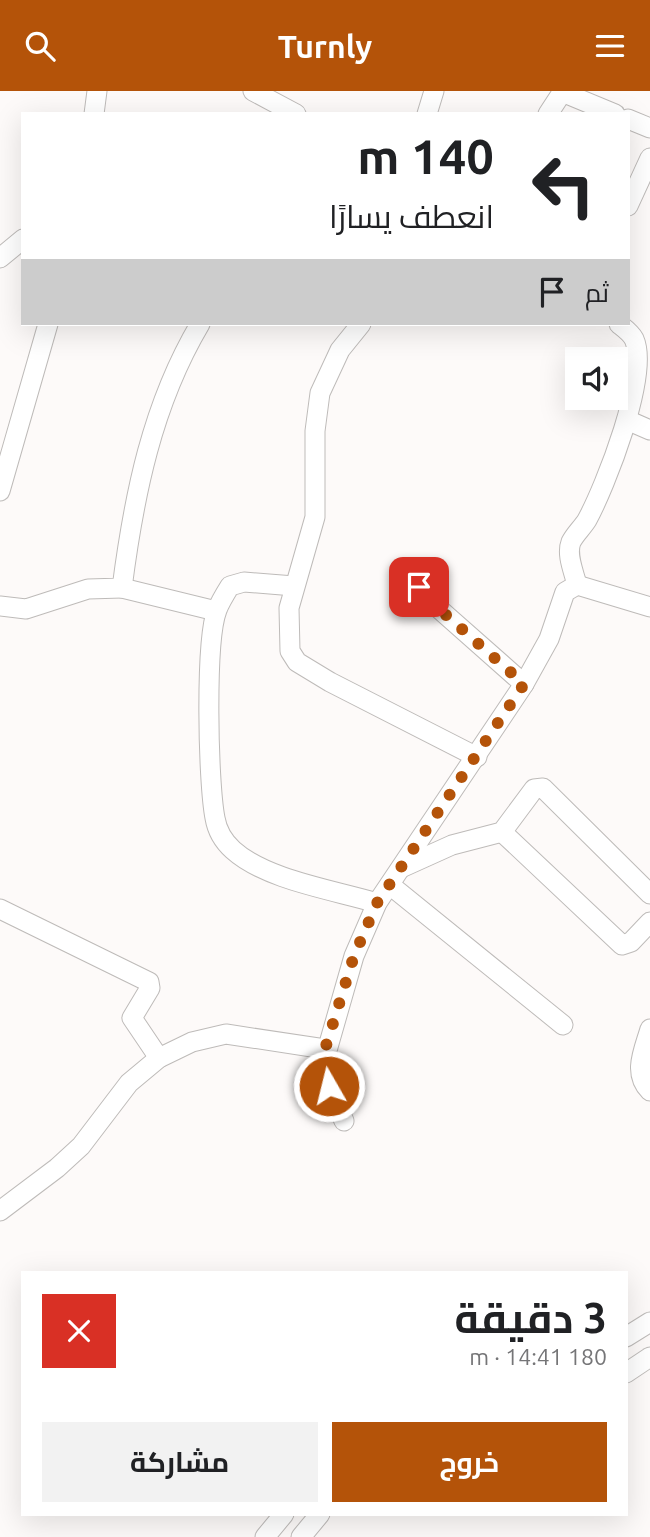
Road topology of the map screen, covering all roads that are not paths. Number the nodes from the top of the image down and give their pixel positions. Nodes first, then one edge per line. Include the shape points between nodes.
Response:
1 (97, 91) edge
2 (253, 91) edge
3 (433, 91) edge
4 (563, 92) edge
5 (94, 112) edge
6 (292, 112) edge
7 (428, 112) edge
8 (549, 112) edge
9 (610, 112) edge
10 (630, 120) edge
11 (650, 128) edge
12 (650, 158) edge
13 (630, 202) edge
14 (21, 241) edge
15 (0, 258) edge
16 (47, 326) edge
17 (199, 326) edge
18 (359, 326) edge
19 (621, 326) edge
20 (627, 420) junction
21 (650, 430) edge
22 (0, 491) edge
23 (409, 573) dead end
24 (577, 585) junction
25 (294, 586) junction
26 (122, 588) junction
27 (0, 606) edge
28 (650, 607) edge
29 (216, 611) junction
30 (524, 684) junction
31 (477, 757) junction
32 (502, 832) junction
33 (394, 877) junction
34 (650, 894) edge
35 (377, 903) junction
36 (0, 909) edge
37 (650, 922) edge
38 (563, 1025) dead end
39 (650, 1029) edge
40 (325, 1049) junction
41 (159, 1058) junction
42 (650, 1091) edge
43 (344, 1121) dead end
44 (0, 1211) edge
45 (650, 1322) edge
46 (628, 1336) edge
47 (650, 1357) edge
48 (628, 1372) edge
49 (282, 1516) edge
50 (318, 1516) edge
51 (265, 1537) edge
52 (301, 1537) edge

1 - 5 street
2 - 6 street
3 - 7 street
4 - 8 street
4 - 9 street
10 - 11 street
12 - 13 street
14 - 15 street
16 - 22 street
17 - 26 street via 181,355 152,429
18 - 25 street via 340,350 320,393 315,517
19 - 20 street via 637,348
20 - 21 street
20 - 24 street via 601,490 571,543
23 - 30 street via 429,600
24 - 28 street
24 - 30 street via 565,592 550,639
25 - 29 street via 244,582 230,586
25 - 31 street via 290,652 297,662
26 - 27 street via 88,589 26,609
26 - 29 street
29 - 35 street via 211,658 211,777 220,835 247,861 272,872
30 - 31 street
31 - 33 street
32 - 33 street via 452,845
32 - 34 street via 534,789 543,788
32 - 37 street via 622,945
33 - 35 street
33 - 38 street
35 - 40 street via 354,956
36 - 41 street via 149,982 132,1021
39 - 42 street via 639,1070
40 - 41 street via 226,1034 192,1042
40 - 43 street via 322,1068
41 - 44 street via 129,1083 81,1146
45 - 46 street
47 - 48 street
49 - 51 street
50 - 52 street

